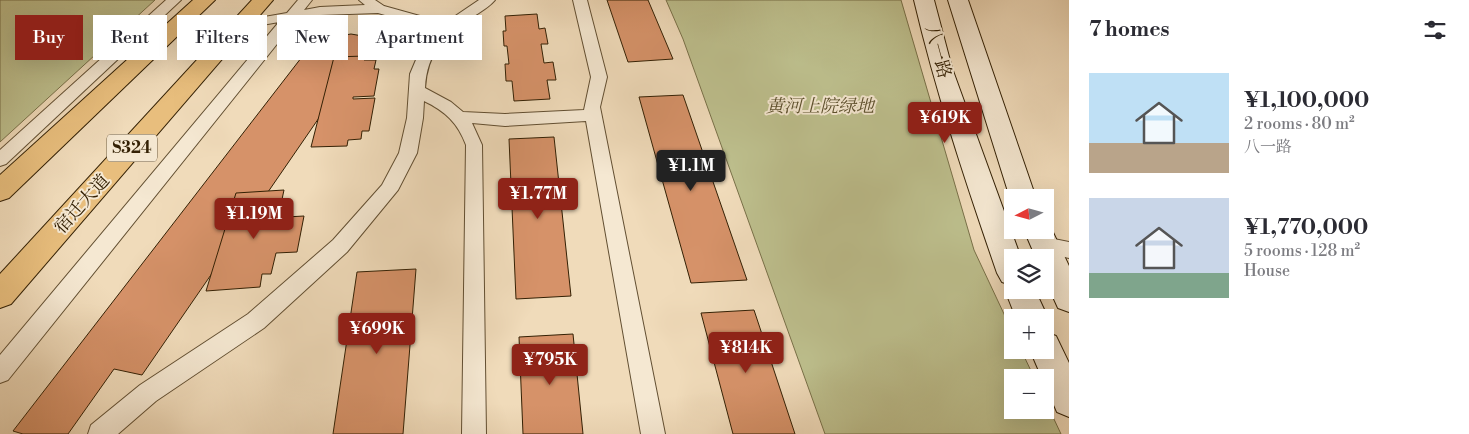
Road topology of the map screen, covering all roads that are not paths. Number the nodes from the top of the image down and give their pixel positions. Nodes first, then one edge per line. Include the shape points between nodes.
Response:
1 (174, 0) edge
2 (205, 0) edge
3 (263, 0) edge
4 (305, 0) edge
5 (366, 0) edge
6 (488, 0) edge
7 (580, 0) edge
8 (924, 0) edge
9 (958, 0) edge
10 (379, 9) junction
11 (250, 15) edge
12 (293, 15) joint
13 (400, 15) edge
14 (466, 15) edge
15 (277, 34) edge
16 (210, 60) edge
17 (423, 60) edge
18 (417, 91) junction
19 (593, 115) junction
20 (460, 117) junction
21 (0, 160) edge
22 (1019, 189) edge
23 (0, 191) edge
24 (1050, 242) edge
25 (1004, 250) edge
26 (0, 295) edge
27 (1069, 299) edge
28 (1050, 359) edge
29 (0, 372) edge
30 (1069, 400) edge
31 (100, 434) edge
32 (474, 434) edge
33 (653, 434) edge

1 - 21 lane
2 - 23 main road
3 - 11 main road, 宿迁大道 / S324
4 - 12 lane
5 - 10 lane
6 - 14 lane
7 - 19 lane via 599,77
8 - 25 main road, 八一路 via 941,68
9 - 22 main road, 八一路
10 - 12 lane via 320,10
10 - 13 lane
15 - 29 lane
16 - 26 main road, 宿迁大道 / S324
17 - 18 lane
18 - 20 lane via 446,105
18 - 31 lane via 408,153 389,190 340,246 256,321 148,393
19 - 20 lane via 505,120
19 - 33 lane
20 - 32 lane via 474,145
24 - 27 main road
28 - 30 main road

